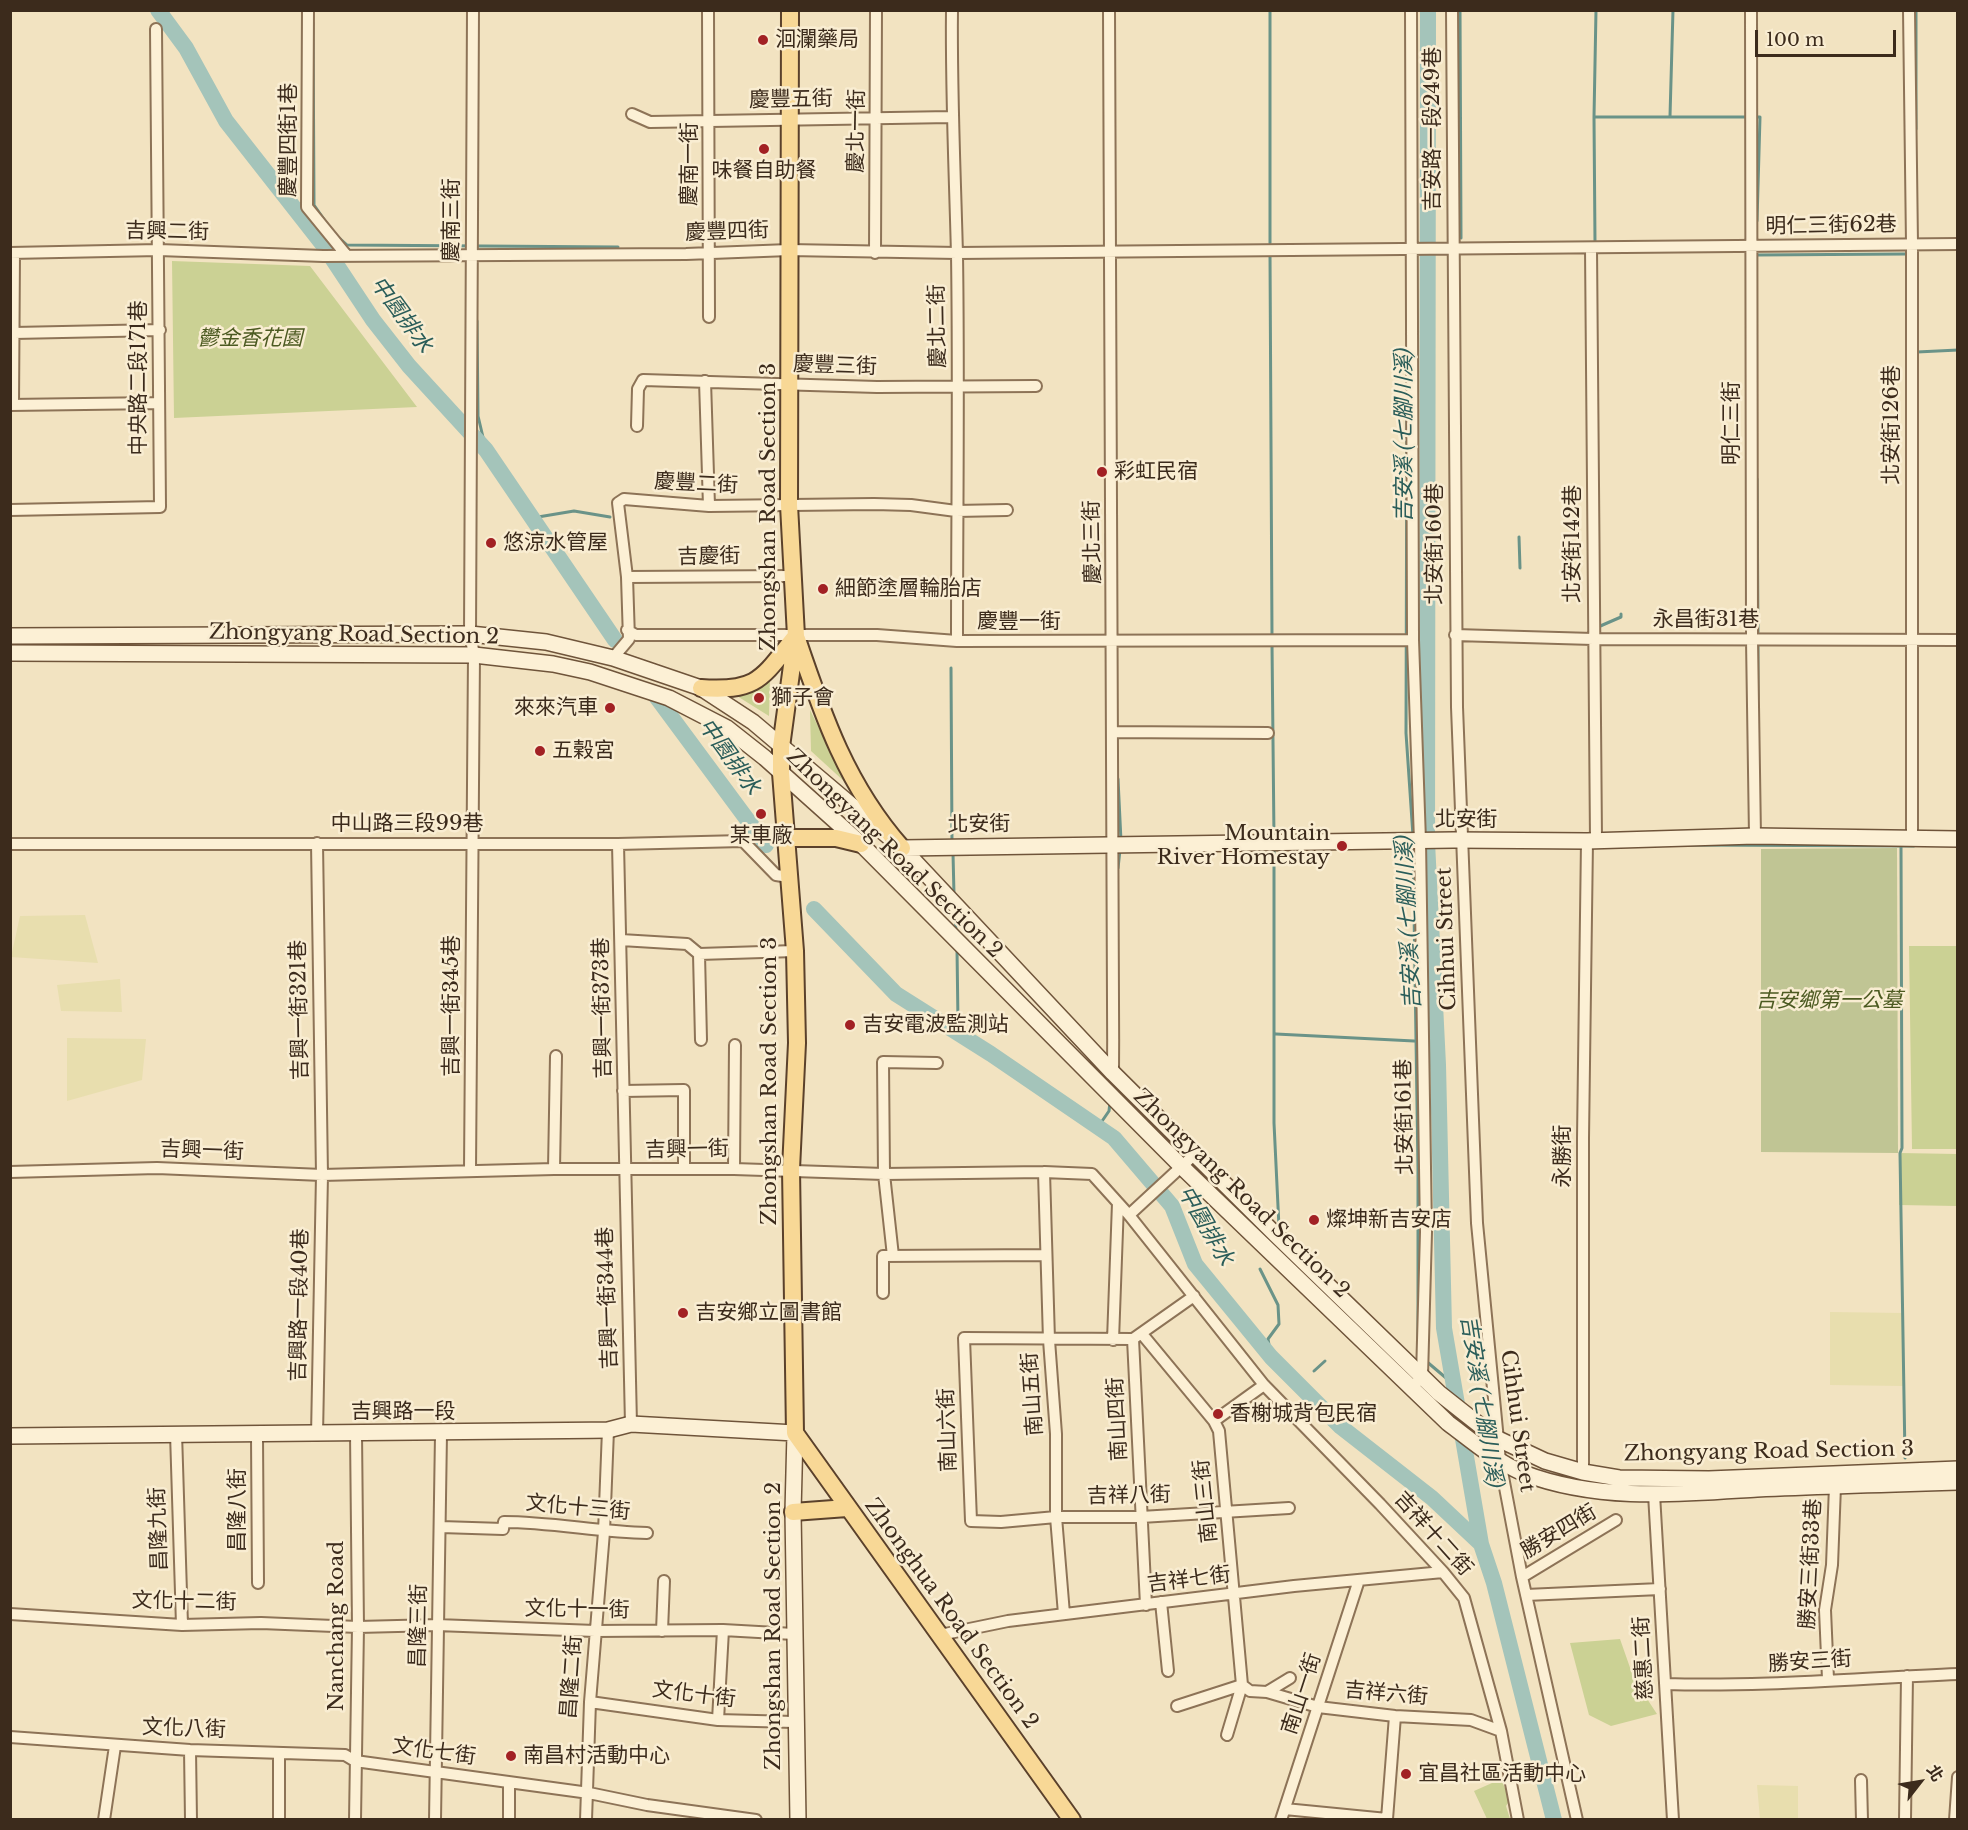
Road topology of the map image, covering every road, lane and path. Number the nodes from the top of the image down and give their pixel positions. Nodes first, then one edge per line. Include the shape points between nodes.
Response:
1 (308, 10) edge
2 (472, 10) edge
3 (708, 10) edge
4 (790, 10) edge
5 (876, 10) edge
6 (952, 10) edge
7 (1109, 10) edge
8 (1411, 10) edge
9 (1452, 10) edge
10 (1751, 10) edge
11 (1910, 10) edge
12 (156, 29) dead end
13 (632, 114) dead end
14 (951, 117) junction
15 (791, 119) junction
16 (876, 119) junction
17 (710, 122) junction
18 (1912, 244) junction
19 (1958, 244) edge
20 (1453, 247) junction
21 (1756, 247) junction
22 (1413, 248) junction
23 (1591, 248) junction
24 (159, 250) junction
25 (789, 250) junction
26 (1109, 250) junction
27 (12, 253) edge
28 (471, 253) junction
29 (710, 253) junction
30 (875, 253) junction
31 (957, 253) junction
32 (347, 256) junction
33 (709, 317) dead end
34 (160, 330) junction
35 (15, 333) junction
36 (705, 381) junction
37 (790, 383) junction
38 (1036, 386) dead end
39 (958, 388) junction
40 (159, 403) junction
41 (12, 405) edge
42 (638, 426) dead end
43 (789, 505) junction
44 (709, 506) junction
45 (10, 510) edge
46 (1007, 510) dead end
47 (957, 511) junction
48 (792, 576) junction
49 (627, 577) junction
50 (627, 630) junction
51 (1455, 635) junction
52 (10, 636) edge
53 (795, 636) junction
54 (1593, 639) junction
55 (1413, 640) junction
56 (1752, 640) junction
57 (1911, 640) junction
58 (1958, 640) edge
59 (957, 641) junction
60 (1114, 642) junction
61 (472, 645) junction
62 (10, 653) edge
63 (614, 658) junction
64 (701, 688) junction
65 (1112, 732) junction
66 (1268, 733) dead end
67 (781, 747) junction
68 (781, 773) junction
69 (1755, 836) junction
70 (786, 838) junction
71 (1958, 839) edge
72 (1459, 840) junction
73 (1592, 840) junction
74 (1912, 840) junction
75 (1426, 841) junction
76 (472, 842) junction
77 (317, 843) junction
78 (10, 844) edge
79 (618, 844) junction
80 (861, 844) junction
81 (1115, 844) junction
82 (902, 848) junction
83 (789, 877) junction
84 (621, 940) junction
85 (795, 951) junction
86 (699, 954) junction
87 (701, 1040) dead end
88 (735, 1044) dead end
89 (556, 1056) dead end
90 (937, 1063) dead end
91 (1113, 1073) junction
92 (623, 1090) junction
93 (1195, 1154) junction
94 (1182, 1167) junction
95 (554, 1168) junction
96 (684, 1169) junction
97 (734, 1169) junction
98 (470, 1170) junction
99 (624, 1170) junction
100 (791, 1170) junction
101 (10, 1172) edge
102 (1044, 1172) junction
103 (884, 1174) junction
104 (322, 1175) junction
105 (1118, 1203) junction
106 (1130, 1214) junction
107 (1046, 1255) junction
108 (894, 1256) junction
109 (883, 1293) dead end
110 (1194, 1296) junction
111 (1138, 1336) junction
112 (1049, 1340) junction
113 (1113, 1340) junction
114 (1422, 1376) junction
115 (1264, 1385) junction
116 (1412, 1388) junction
117 (1214, 1421) junction
118 (1448, 1423) joint
119 (631, 1424) junction
120 (1483, 1429) joint
121 (608, 1430) junction
122 (176, 1433) junction
123 (356, 1433) junction
124 (795, 1433) junction
125 (441, 1434) junction
126 (317, 1435) junction
127 (10, 1436) edge
128 (257, 1436) junction
129 (1496, 1438) junction
130 (1495, 1458) junction
131 (1958, 1468) edge
132 (1583, 1472) junction
133 (1958, 1482) edge
134 (1835, 1486) junction
135 (1654, 1494) junction
136 (847, 1508) junction
137 (1289, 1508) dead end
138 (793, 1512) junction
139 (1226, 1512) junction
140 (1056, 1517) junction
141 (1141, 1517) junction
142 (1616, 1520) dead end
143 (971, 1521) joint
144 (441, 1527) junction
145 (604, 1532) junction
146 (646, 1533) dead end
147 (1443, 1572) junction
148 (1522, 1577) junction
149 (1359, 1580) junction
150 (664, 1581) dead end
151 (258, 1583) dead end
152 (1660, 1589) junction
153 (1236, 1593) junction
154 (1526, 1595) junction
155 (1161, 1602) junction
156 (1146, 1605) junction
157 (10, 1614) edge
158 (1064, 1614) junction
159 (182, 1625) junction
160 (437, 1625) junction
161 (358, 1628) junction
162 (723, 1630) junction
163 (595, 1631) junction
164 (662, 1631) junction
165 (794, 1634) junction
166 (940, 1635) junction
167 (1167, 1671) dead end
168 (1958, 1674) edge
169 (1907, 1676) junction
170 (1290, 1678) dead end
171 (1828, 1679) junction
172 (1665, 1684) junction
173 (1242, 1685) junction
174 (1268, 1692) junction
175 (590, 1702) junction
176 (1177, 1706) dead end
177 (1318, 1707) junction
178 (1395, 1716) junction
179 (718, 1720) junction
180 (794, 1722) junction
181 (1501, 1731) junction
182 (1227, 1735) dead end
183 (10, 1737) edge
184 (115, 1746) junction
185 (190, 1750) junction
186 (279, 1753) junction
187 (354, 1761) junction
188 (435, 1773) junction
189 (1958, 1777) edge
190 (1861, 1780) dead end
191 (509, 1783) junction
192 (589, 1793) junction
193 (1283, 1814) edge
194 (1387, 1819) edge
195 (104, 1820) edge
196 (191, 1820) edge
197 (279, 1820) edge
198 (355, 1820) edge
199 (435, 1820) edge
200 (509, 1820) edge
201 (586, 1820) edge
202 (756, 1820) edge
203 (798, 1820) edge
204 (1072, 1820) edge
205 (1518, 1820) edge
206 (1577, 1820) edge
207 (1673, 1820) edge
208 (1862, 1820) edge
209 (1905, 1820) edge
210 (1955, 1820) edge

1 - 32 street, 慶豐四街1巷 via 307,207
2 - 28 street, 慶南三街
3 - 17 street, 慶南一街
4 - 15 main road, Zhongshan Road Section 3
5 - 16 street, 慶北一街
6 - 14 street, 慶北二街
7 - 26 street, 慶北三街
8 - 22 street, 北安街161巷
9 - 20 street, 吉安路一段249巷
10 - 21 street, 明仁三街
11 - 18 street, 北安街126巷
12 - 24 street, 中央路二段171巷
13 - 17 street, 慶豐五街 via 650,122
14 - 16 street, 慶豐五街
14 - 31 street, 慶北二街
15 - 16 street, 慶豐五街
15 - 17 street, 慶豐五街
15 - 25 main road, Zhongshan Road Section 3
16 - 30 street, 慶北一街
17 - 29 street, 慶南一街
18 - 19 street, 明仁三街62巷
18 - 21 street, 明仁三街62巷
18 - 57 street, 北安街126巷
20 - 22 street, 明仁三街62巷
20 - 23 street, 明仁三街62巷
20 - 51 street, 北安街160巷
21 - 23 street, 明仁三街62巷
21 - 56 street, 明仁三街
22 - 26 street, 慶豐四街
22 - 55 street, 北安街161巷
23 - 54 street, 北安街142巷
24 - 27 street, 吉興二街
24 - 32 street, 吉興二街
24 - 34 street, 中央路二段171巷
25 - 29 street, 慶豐四街
25 - 30 street, 慶豐四街
25 - 37 main road, Zhongshan Road Section 3
26 - 31 street, 慶豐四街
26 - 60 street, 慶北三街
27 - 35 street
28 - 29 street, 慶豐四街
28 - 32 street, 慶豐四街
28 - 61 street, 慶南三街
29 - 33 street, 慶南一街
30 - 31 street, 慶豐四街
31 - 39 street, 慶北二街
34 - 35 street
34 - 40 street, 中央路二段171巷
35 - 41 street
36 - 37 street, 慶豐三街
36 - 42 street, 慶豐三街 via 643,380 638,388
36 - 44 street
37 - 39 street, 慶豐三街
37 - 43 main road, Zhongshan Road Section 3
38 - 39 street, 慶豐三街
39 - 47 street, 慶北二街
40 - 41 street
40 - 45 street, 中央路二段171巷 via 160,507
43 - 44 street, 慶豐二街
43 - 47 street, 慶豐二街 via 911,505
43 - 48 main road, Zhongshan Road Section 3
44 - 49 street, 慶豐二街 via 624,499 618,503
46 - 47 street, 慶豐二街
47 - 59 street, 慶北二街
48 - 49 street, 吉慶街
48 - 53 main road, Zhongshan Road Section 3
49 - 50 street, 慶豐二街
50 - 53 street, 慶豐一街 via 636,635
50 - 63 street via 628,639
51 - 54 street, 永昌街31巷
51 - 72 street, 北安街160巷
52 - 61 street, Zhongyang Road Section 2
53 - 59 street, 慶豐一街 via 876,634
53 - 64 main road via 776,664 749,684 730,690
53 - 67 main road, Zhongshan Road Section 3
53 - 82 main road via 823,717 857,788 876,819
54 - 56 street, 永昌街31巷
54 - 73 street, 北安街142巷
55 - 60 street, 慶豐一街
55 - 75 street, 北安街161巷
56 - 57 street, 永昌街31巷
56 - 69 street, 明仁三街
57 - 58 street, 永昌街31巷
57 - 74 street, 北安街126巷
59 - 60 street, 慶豐一街
60 - 65 street, 慶北三街
61 - 62 street, Zhongyang Road Section 2
61 - 63 street, Zhongyang Road Section 2 via 546,642
61 - 68 street, Zhongyang Road Section 2 via 590,672 669,698 727,728
61 - 76 street, 吉興一街345巷
63 - 64 street, Zhongyang Road Section 2
64 - 67 street, Zhongyang Road Section 2 via 753,722
65 - 66 street
65 - 81 street, 慶北三街
67 - 68 main road, Zhongshan Road Section 3
67 - 82 street, Zhongyang Road Section 2
68 - 70 main road, Zhongshan Road Section 3
68 - 80 street, Zhongyang Road Section 2
69 - 73 street, 北安街
69 - 74 street, 北安街
70 - 80 main road via 836,838
70 - 83 main road, Zhongshan Road Section 3
71 - 74 street, 北安街
72 - 73 street, 北安街
72 - 75 street, 北安街
72 - 129 street, Cihhui Street via 1477,1223
73 - 132 street, 永勝街 via 1583,1138
75 - 81 street, 北安街
75 - 114 street, 北安街161巷
76 - 77 street, 中山路三段99巷
76 - 79 street, 中山路三段99巷
76 - 98 street, 吉興一街345巷
77 - 78 street, 中山路三段99巷
77 - 104 street, 吉興一街321巷
79 - 83 street, 中山路三段99巷 via 743,841 776,875
79 - 84 street, 吉興一街373巷
80 - 94 street, Zhongyang Road Section 2
81 - 82 street, 北安街
81 - 91 street, 慶北三街
82 - 91 street, Zhongyang Road Section 2
83 - 85 main road, Zhongshan Road Section 3
84 - 86 street via 687,944
84 - 92 street, 吉興一街373巷
85 - 86 street
85 - 100 main road, Zhongshan Road Section 3 via 797,1043
86 - 87 street
88 - 97 street
89 - 95 street
90 - 103 street via 884,1062
91 - 93 street, Zhongyang Road Section 2
92 - 96 street via 684,1090
92 - 99 street, 吉興一街373巷
93 - 94 street
93 - 114 street, Zhongyang Road Section 2
94 - 106 street
94 - 116 street, Zhongyang Road Section 2
95 - 98 street, 吉興一街
95 - 99 street, 吉興一街
96 - 97 street, 吉興一街
96 - 99 street, 吉興一街
97 - 100 street, 吉興一街
98 - 104 street, 吉興一街
99 - 119 street, 吉興一街344巷
100 - 103 street, 吉興一街
100 - 124 main road, Zhongshan Road Section 3
101 - 104 street, 吉興一街 via 157,1168
102 - 103 street, 吉興一街
102 - 105 street, 吉興一街 via 1092,1174
102 - 107 street, 南山五街
103 - 108 street
104 - 126 street, 吉興路一段40巷
105 - 106 street, 吉興一街
105 - 113 street
106 - 110 street, 吉興一街
107 - 108 street
107 - 112 street, 南山五街
108 - 109 street via 883,1256
110 - 111 street
110 - 115 street, 吉興一街
111 - 113 street
111 - 117 street
111 - 141 street, 南山四街
112 - 113 street
112 - 140 street, 南山五街 via 1056,1434
112 - 143 street, 南山六街 via 964,1338
114 - 116 street
114 - 120 street, Zhongyang Road Section 2
115 - 117 street
115 - 147 street, 吉祥十二街
116 - 118 street, Zhongyang Road Section 2
117 - 139 street, 南山三街 via 1219,1431
118 - 130 street, Zhongyang Road Section 3
119 - 121 street, 吉興路一段
119 - 124 street, 吉興路一段
120 - 129 street, Zhongyang Road Section 3
121 - 125 street, 吉興路一段
121 - 145 street, 昌隆二街
122 - 127 street, 吉興路一段
122 - 128 street, 吉興路一段
122 - 159 street, 昌隆九街
123 - 125 street, 吉興路一段
123 - 126 street, 吉興路一段
123 - 161 street, Nanchang Road
124 - 136 main road, Zhonghua Road Section 2
124 - 138 street, Zhongshan Road Section 2
125 - 144 street, 昌隆三街
126 - 128 street, 吉興路一段
128 - 151 street, 昌隆八街
129 - 130 street, Cihhui Street
129 - 132 street, Zhongyang Road Section 3 via 1545,1461
130 - 135 street, Zhongyang Road Section 3 via 1538,1478 1581,1489
130 - 148 street, Cihhui Street
131 - 132 street, Zhongyang Road Section 3 via 1661,1479
133 - 134 street, Zhongyang Road Section 3
134 - 135 street, Zhongyang Road Section 3
134 - 171 street, 勝安三街33巷 via 1832,1565 1825,1610
135 - 152 street, 慈惠二街
136 - 138 main road
136 - 166 main road, Zhonghua Road Section 2
137 - 139 street, 吉祥八街
138 - 165 street, Zhongshan Road Section 2
139 - 141 street, 吉祥八街
139 - 153 street, 南山三街
140 - 141 street, 吉祥八街
140 - 143 street, 吉祥八街
140 - 158 street, 南山五街
141 - 156 street, 南山四街
142 - 148 street, 勝安四街
144 - 145 street, 文化十三街 via 503,1529 504,1522 523,1522
144 - 160 street, 昌隆三街
145 - 146 street, 文化十三街
145 - 163 street, 昌隆二街
147 - 149 street, 吉祥七街
147 - 181 street, 吉祥十二街 via 1464,1598
148 - 154 street, Cihhui Street
149 - 153 street, 吉祥七街
149 - 177 street, 南山一街
150 - 164 street
152 - 154 street
152 - 172 street, 慈惠二街
153 - 155 street, 吉祥七街
153 - 173 street, 南山三街
154 - 206 street, Cihhui Street
155 - 156 street, 吉祥七街
155 - 167 street
156 - 158 street, 吉祥七街
157 - 159 street, 文化十二街
158 - 166 street, 吉祥七街
159 - 161 street, 文化十二街 via 261,1623
160 - 161 street, 文化十一街
160 - 163 street, 文化十一街
160 - 188 street, 昌隆三街
161 - 187 street, Nanchang Road
162 - 164 street, 文化十一街
162 - 165 street, 文化十一街
162 - 179 street
163 - 164 street, 文化十一街
163 - 175 street, 昌隆二街
165 - 180 street, Zhongshan Road Section 2
166 - 204 main road, Zhonghua Road Section 2
168 - 169 street, 勝安三街
169 - 171 street, 勝安三街
169 - 209 street
170 - 174 street
171 - 172 street, 勝安三街 via 1752,1686
172 - 207 street, 慈惠二街
173 - 174 street, 吉祥六街 via 1250,1691
173 - 176 street
173 - 182 street
174 - 177 street, 吉祥六街
175 - 179 street, 文化十街
175 - 192 street, 昌隆二街
177 - 178 street, 吉祥六街
177 - 193 street, 南山一街
178 - 181 street, 吉祥六街 via 1471,1720
178 - 194 street
179 - 180 street, 文化十街
180 - 203 street, Zhongshan Road Section 2
181 - 205 street, 吉祥十二街
183 - 184 street, 文化八街
184 - 185 street, 文化八街
184 - 195 street
185 - 186 street, 文化八街
185 - 196 street
186 - 187 street, 文化八街 via 345,1755
186 - 197 street
187 - 188 street, 文化七街
187 - 198 street, Nanchang Road
188 - 191 street, 文化七街
188 - 199 street, 昌隆三街
189 - 210 street
190 - 208 street
191 - 192 street, 文化七街
191 - 200 street
192 - 201 street, 昌隆二街
192 - 202 street, 文化七街
193 - 194 street

